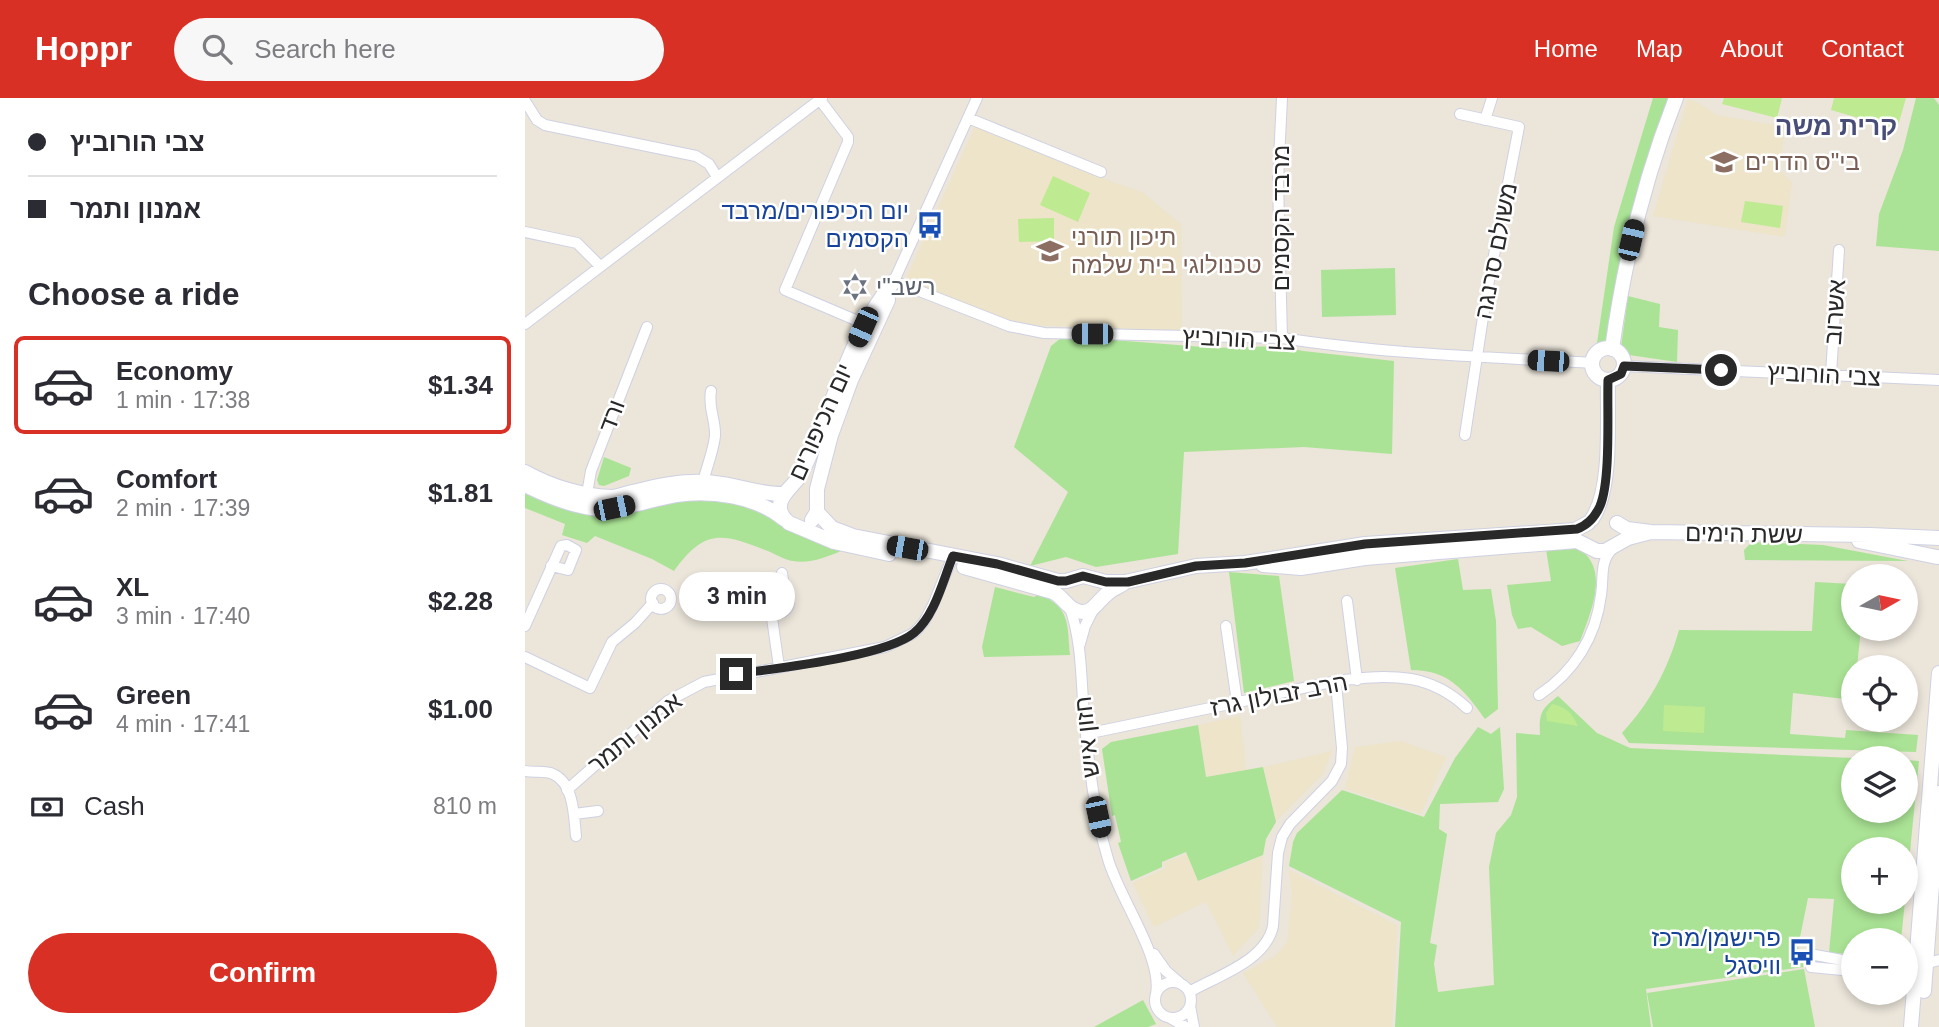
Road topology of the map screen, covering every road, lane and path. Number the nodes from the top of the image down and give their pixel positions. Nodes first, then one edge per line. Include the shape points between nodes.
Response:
1 (977, 98) edge
2 (1282, 98) edge
3 (1492, 98) edge
4 (1676, 98) edge
5 (821, 99) edge
6 (525, 101) edge
7 (1460, 114) dead end
8 (968, 118) junction
9 (1485, 120) junction
10 (1101, 172) dead end
11 (717, 177) junction
12 (525, 232) edge
13 (1839, 250) dead end
14 (600, 267) junction
15 (894, 281) junction
16 (525, 324) edge
17 (865, 324) junction
18 (647, 327) dead end
19 (1282, 338) junction
20 (1612, 349) junction
21 (1477, 357) junction
22 (1593, 363) junction
23 (1624, 366) junction
24 (1831, 374) junction
25 (1608, 380) junction
26 (1939, 380) edge
27 (711, 391) dead end
28 (1465, 435) dead end
29 (1605, 471) junction
30 (525, 472) edge
31 (525, 485) edge
32 (702, 488) junction
33 (787, 492) junction
34 (590, 502) junction
35 (816, 505) junction
36 (1590, 521) junction
37 (1615, 521) junction
38 (789, 522) junction
39 (1651, 532) junction
40 (1837, 535) junction
41 (1939, 540) edge
42 (1615, 546) junction
43 (1591, 547) junction
44 (1938, 558) edge
45 (951, 560) junction
46 (1245, 563) junction
47 (551, 566) dead end
48 (782, 573) dead end
49 (1602, 573) junction
50 (1091, 578) junction
51 (1072, 579) junction
52 (1128, 582) junction
53 (1347, 601) dead end
54 (653, 603) dead end
55 (1068, 603) junction
56 (1096, 605) junction
57 (525, 626) edge
58 (1226, 626) dead end
59 (525, 657) edge
60 (1079, 657) junction
61 (779, 667) junction
62 (1939, 673) edge
63 (1357, 680) junction
64 (1335, 683) junction
65 (1539, 695) dead end
66 (1237, 702) junction
67 (1467, 708) dead end
68 (1086, 734) junction
69 (525, 771) edge
70 (567, 790) junction
71 (1939, 793) edge
72 (598, 811) dead end
73 (574, 814) junction
74 (576, 836) dead end
75 (1140, 934) junction
76 (1815, 955) dead end
77 (1841, 960) edge
78 (1811, 967) dead end
79 (1918, 967) edge
80 (1841, 970) edge
81 (1186, 993) junction
82 (1156, 994) junction
83 (1914, 1005) edge
84 (1170, 1018) junction
85 (1186, 1027) edge
86 (1194, 1027) edge
87 (1912, 1027) edge
88 (1921, 1027) edge

1 - 8 street, יום הכיפורים
2 - 19 street, מרבד הקסמים via 1278,181
3 - 9 street
4 - 20 street via 1637,215
5 - 11 street
5 - 17 street via 848,142 785,290
6 - 11 street via 545,125 696,156 709,164
7 - 9 street, משולם סרנגה
8 - 10 street
8 - 15 street, יום הכיפורים
9 - 21 street, משולם סרנגה via 1519,127
11 - 14 street
12 - 14 street via 577,243
13 - 24 street, אשרוב
14 - 16 street
15 - 17 street, יום הכיפורים
15 - 19 street, צבי הורוביץ via 1009,326 1044,333
15 - 35 street, יום הכיפורים via 842,403 820,473
17 - 33 street, יום הכיפורים via 801,473
18 - 34 street, ורד via 591,471
19 - 21 street, צבי הורוביץ
20 - 22 street via 1601,350
20 - 23 street via 1620,353
21 - 22 street, צבי הורוביץ
21 - 28 street, משולם סרנגה
22 - 25 street via 1595,373
23 - 24 street, צבי הורוביץ
23 - 25 street via 1621,374
24 - 26 street, צבי הורוביץ
25 - 29 street
27 - 32 street via 715,440
29 - 36 street via 1602,500
29 - 37 street
30 - 34 street
31 - 34 street
32 - 33 street
32 - 34 street via 614,508
32 - 38 street via 770,509
33 - 35 street via 802,488 813,494
33 - 38 street via 780,503
35 - 38 street via 811,521
35 - 45 street via 826,523 840,532
36 - 37 street via 1602,516
36 - 43 street via 1584,533
36 - 46 street via 1575,530 1365,544
37 - 39 street, ששת הימים via 1631,530
37 - 42 street via 1620,534
38 - 45 street via 834,542
39 - 40 street, ששת הימים
39 - 42 street, ששת הימים
40 - 41 street, ששת הימים
40 - 44 street, ששת הימים
41 - 44 street
42 - 43 street via 1602,552
42 - 49 street via 1605,557
43 - 46 street via 1577,541 1365,558 1301,568
43 - 49 street
45 - 51 street via 997,564 1058,581
45 - 55 street via 1048,590
45 - 61 street, אמנון ותמר via 933,605 914,633 885,647
46 - 52 street via 1196,566
47 - 57 street
48 - 61 street via 785,593 770,595 767,604
49 - 65 street via 1599,606 1584,649
50 - 51 street
50 - 52 street
50 - 56 street via 1100,588
51 - 55 street via 1066,588
52 - 56 street
53 - 63 street
54 - 59 street via 612,642 590,688
55 - 56 street via 1080,612
55 - 60 street, חזון איש
56 - 60 street, חזון איש via 1083,631
58 - 66 street
60 - 68 street, חזון איש
61 - 70 street, אמנון ותמר via 704,682 668,701
62 - 79 street
63 - 64 street, הרב זבולון גרז
63 - 67 street, הרב זבולון גרז via 1425,682 1448,692
64 - 66 street, הרב זבולון גרז
64 - 81 street via 1341,764 1332,781 1282,837 1268,942 1255,956
66 - 68 street, הרב זבולון גרז
68 - 75 street, חזון איש via 1108,862
69 - 70 street, אמנון ותמר via 553,774
70 - 73 street
71 - 79 street
72 - 73 street
73 - 74 street
75 - 81 street, חזון איש
75 - 82 street, חזון איש via 1154,965
76 - 77 street
78 - 80 street
79 - 88 street
81 - 82 street via 1167,983
81 - 84 street via 1184,1014
81 - 86 street
82 - 84 street via 1157,1008
83 - 87 street
84 - 85 street

